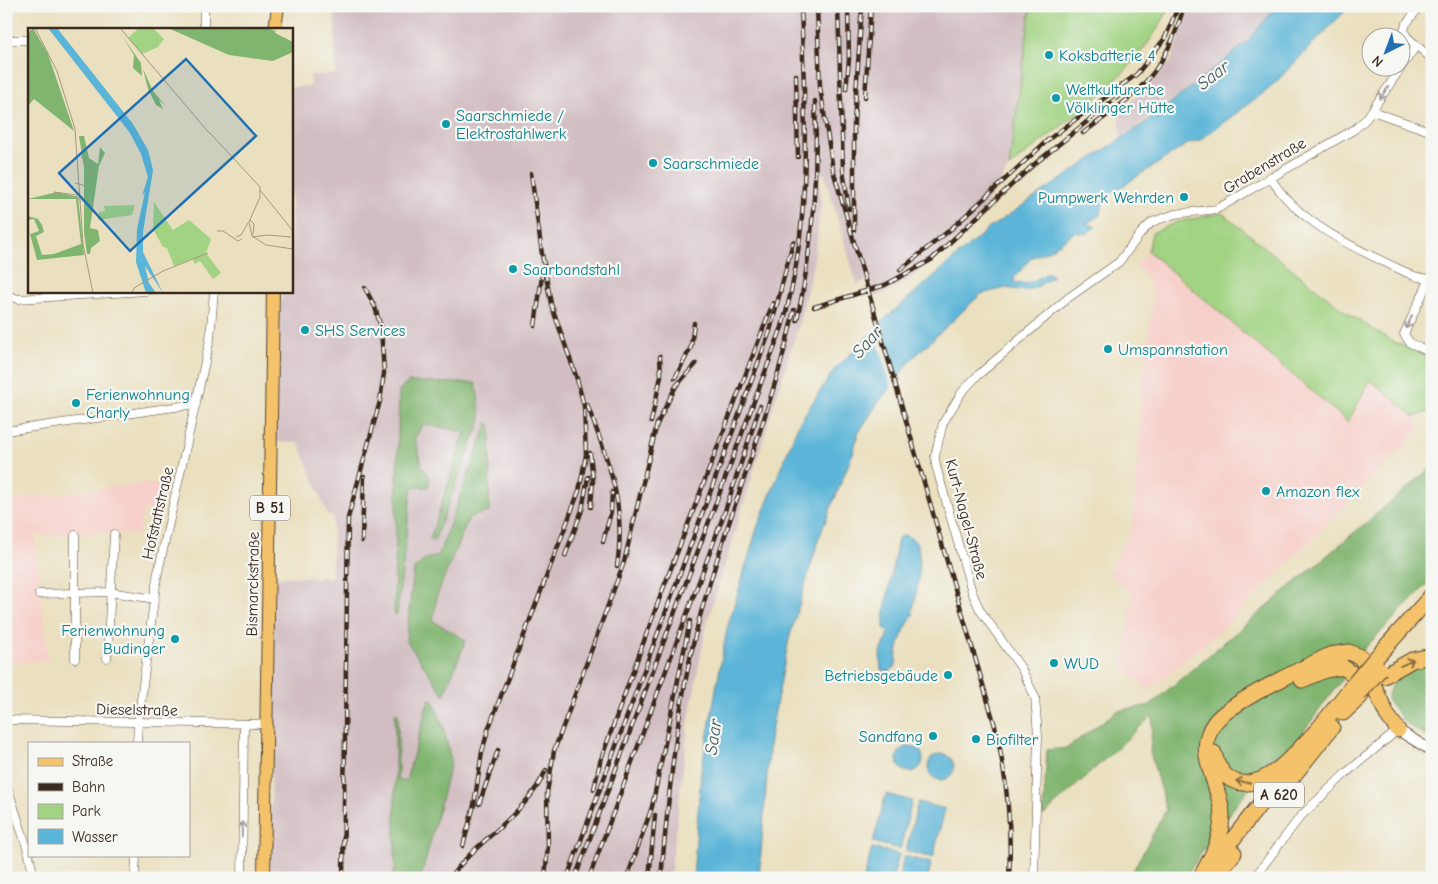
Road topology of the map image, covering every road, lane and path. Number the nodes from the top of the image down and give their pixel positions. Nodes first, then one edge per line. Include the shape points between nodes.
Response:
1 (204, 6) edge
2 (273, 6) edge
3 (278, 6) edge
4 (1420, 6) edge
5 (204, 28) edge
6 (274, 28) edge
7 (274, 28) edge
8 (6, 40) edge
9 (28, 40) edge
10 (1416, 46) junction
11 (1432, 58) edge
12 (1372, 111) junction
13 (1432, 132) edge
14 (1270, 177) junction
15 (1160, 218) joint
16 (1431, 277) edge
17 (130, 292) edge
18 (214, 292) edge
19 (273, 292) edge
20 (7, 294) edge
21 (1432, 353) edge
22 (196, 404) junction
23 (6, 431) edge
24 (75, 534) dead end
25 (114, 534) dead end
26 (75, 592) junction
27 (110, 592) junction
28 (39, 594) dead end
29 (1432, 594) edge
30 (155, 599) junction
31 (1432, 609) edge
32 (1432, 656) edge
33 (107, 658) dead end
34 (76, 659) dead end
35 (1379, 669) junction
36 (1358, 692) junction
37 (6, 720) edge
38 (138, 723) junction
39 (244, 724) junction
40 (266, 724) junction
41 (1322, 725) junction
42 (1398, 730) junction
43 (137, 742) edge
44 (1432, 751) edge
45 (6, 783) edge
46 (28, 852) edge
47 (29, 856) edge
48 (136, 856) edge
49 (34, 878) edge
50 (135, 878) edge
51 (242, 878) edge
52 (264, 878) edge
53 (1034, 878) edge
54 (1202, 878) edge
55 (1215, 878) edge
56 (1254, 878) edge

1 - 5 street
2 - 6 main road
3 - 7 main road
4 - 10 street via 1404,31
8 - 9 street
10 - 11 street
10 -> 12 street, Grabenstraße
12 - 13 street
12 - 14 street, Grabenstraße via 1355,129
14 - 15 street, Grabenstraße via 1217,209
14 - 16 street via 1277,189 1314,223 1414,276
15 - 53 street, Kurt-Nagel-Straße via 1140,233 1120,262 1068,298 977,376 948,413 937,440 936,466 972,592 980,610 1021,668 1035,697 1038,736
16 -> 21 street via 1404,334 1410,343
17 - 20 street via 18,299
18 - 22 street, Hofstattstraße via 210,339
19 - 40 main road, Bismarckstraße / B 51
22 - 23 street
22 - 30 street, Hofstattstraße via 157,577
24 - 26 street
25 - 27 street
26 - 27 street
26 - 28 street
26 - 34 street
27 - 30 street
27 - 33 street
29 - 35 highway
30 - 38 street, Hofstattstraße
31 - 35 highway
35 -> 32 highway
35 - 36 highway
36 - 41 highway, A 620
36 - 55 highway, A 620
37 - 38 street, Dieselstraße
38 - 39 street, Dieselstraße
38 - 43 street, Hofstattstraße
39 - 40 street, Dieselstraße
51 -> 39 street
40 - 52 main road, Bismarckstraße / B 51
41 -> 42 highway via 1280,767 1260,781 1243,784 1232,780 1217,764 1213,744 1220,726 1228,719 1311,675 1334,668 1349,670
41 - 54 highway, A 620
42 - 44 street
42 - 54 highway via 1361,657 1349,652 1330,655 1223,714 1206,740 1206,753 1220,798 1221,828
42 - 56 street via 1312,805
45 - 46 street
47 - 49 street
48 - 50 street

